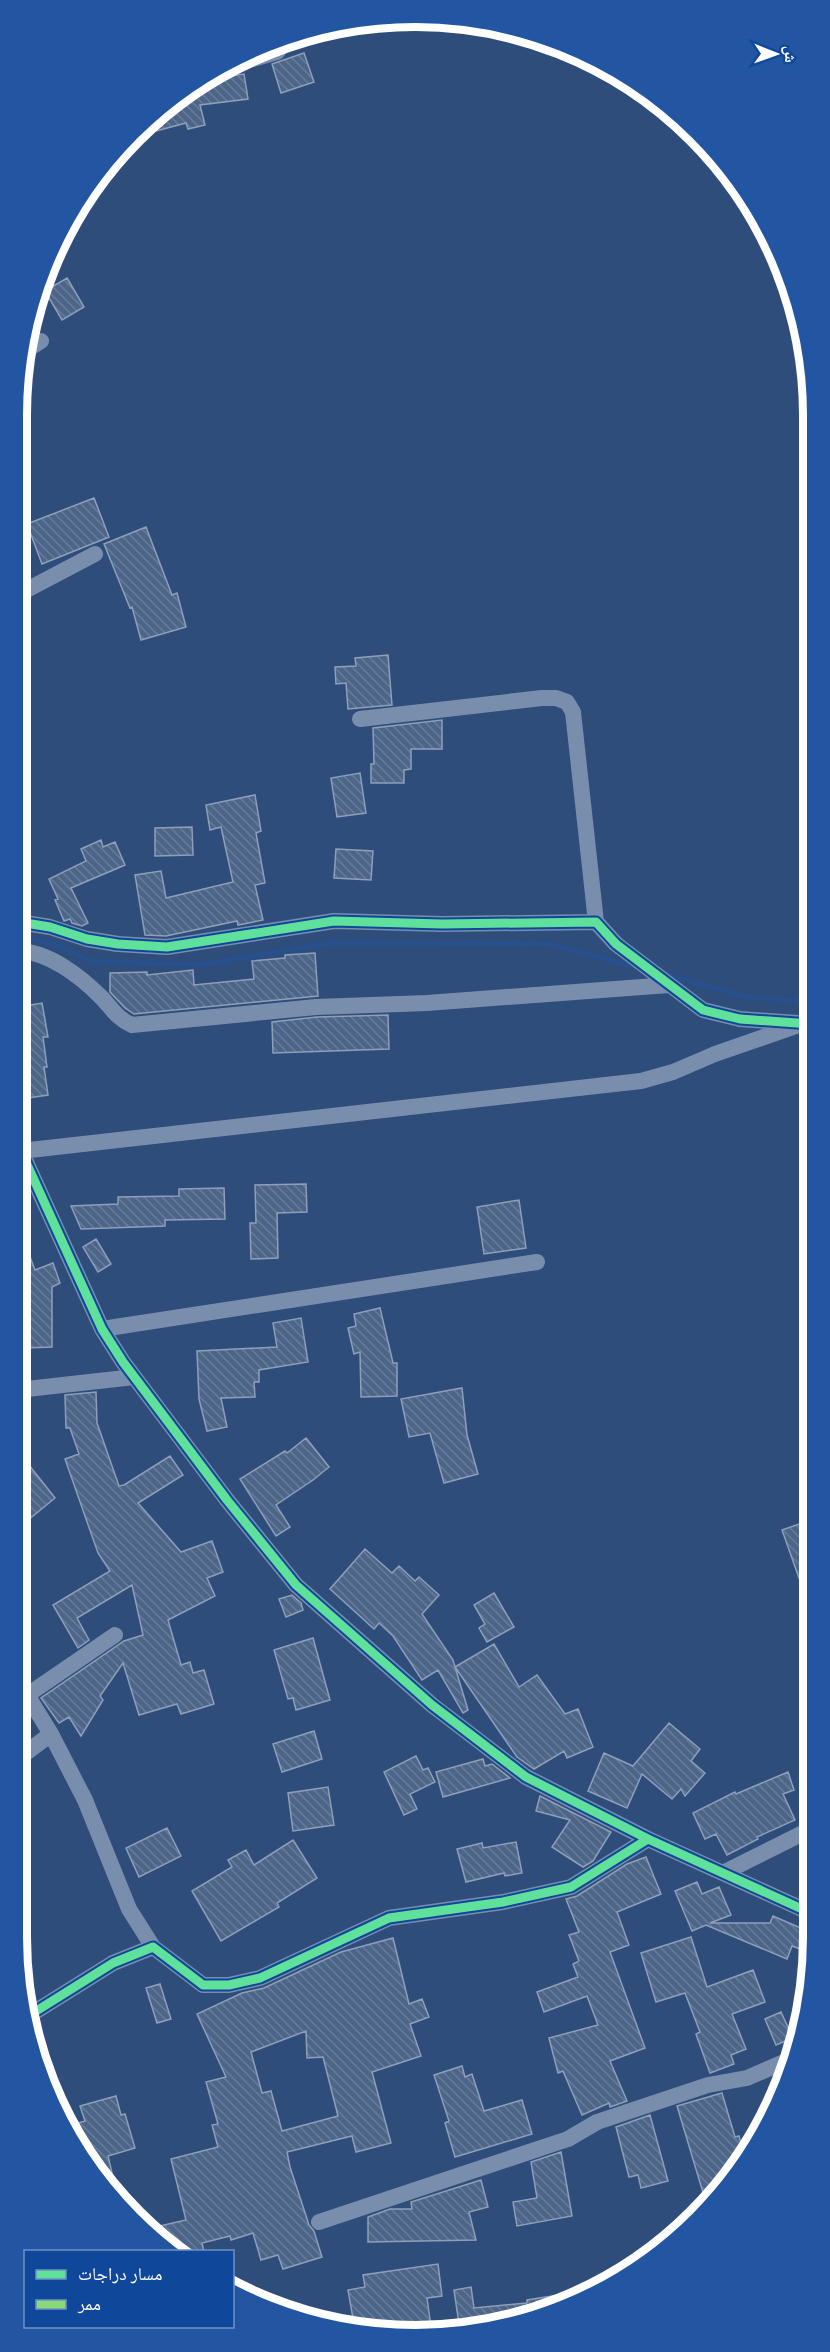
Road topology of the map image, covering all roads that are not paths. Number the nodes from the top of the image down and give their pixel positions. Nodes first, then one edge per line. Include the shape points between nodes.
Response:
1 (41, 341) dead end
2 (33, 346) edge
3 (95, 554) dead end
4 (27, 590) edge
5 (360, 719) dead end
6 (596, 922) junction
7 (27, 923) edge
8 (27, 951) edge
9 (669, 985) junction
10 (803, 1024) edge
11 (803, 1025) edge
12 (27, 1149) edge
13 (27, 1165) edge
14 (537, 1262) dead end
15 (102, 1329) junction
16 (134, 1377) junction
17 (27, 1389) edge
18 (115, 1635) dead end
19 (27, 1695) edge
20 (27, 1699) edge
21 (51, 1734) junction
22 (27, 1752) edge
23 (803, 1833) edge
24 (648, 1839) junction
25 (723, 1873) junction
26 (803, 1909) edge
27 (153, 1947) junction
28 (34, 2012) edge
29 (782, 2063) edge
30 (319, 2222) dead end

1 - 2 street
3 - 4 street
5 - 6 street via 542,698 567,702 573,712
6 - 7 street via 334,921 167,947 87,939
6 - 9 street via 616,944
8 - 9 street via 63,967 100,996 121,1021 132,1025 316,1007
9 - 10 street via 703,1010 740,1019
11 - 12 street via 640,1081
13 - 15 street
14 - 15 street
15 - 16 street
16 - 17 street
16 - 24 street via 296,1585 432,1705 526,1777
18 - 19 street
20 - 21 street
21 - 22 street
21 - 27 street via 85,1800 129,1909
23 - 25 street
24 - 25 street
24 - 27 street via 571,1887 503,1902 389,1918 260,1978 229,1985 203,1985
25 - 26 street
27 - 28 street via 112,1963
29 - 30 street via 747,2078 708,2085 597,2122 568,2139

